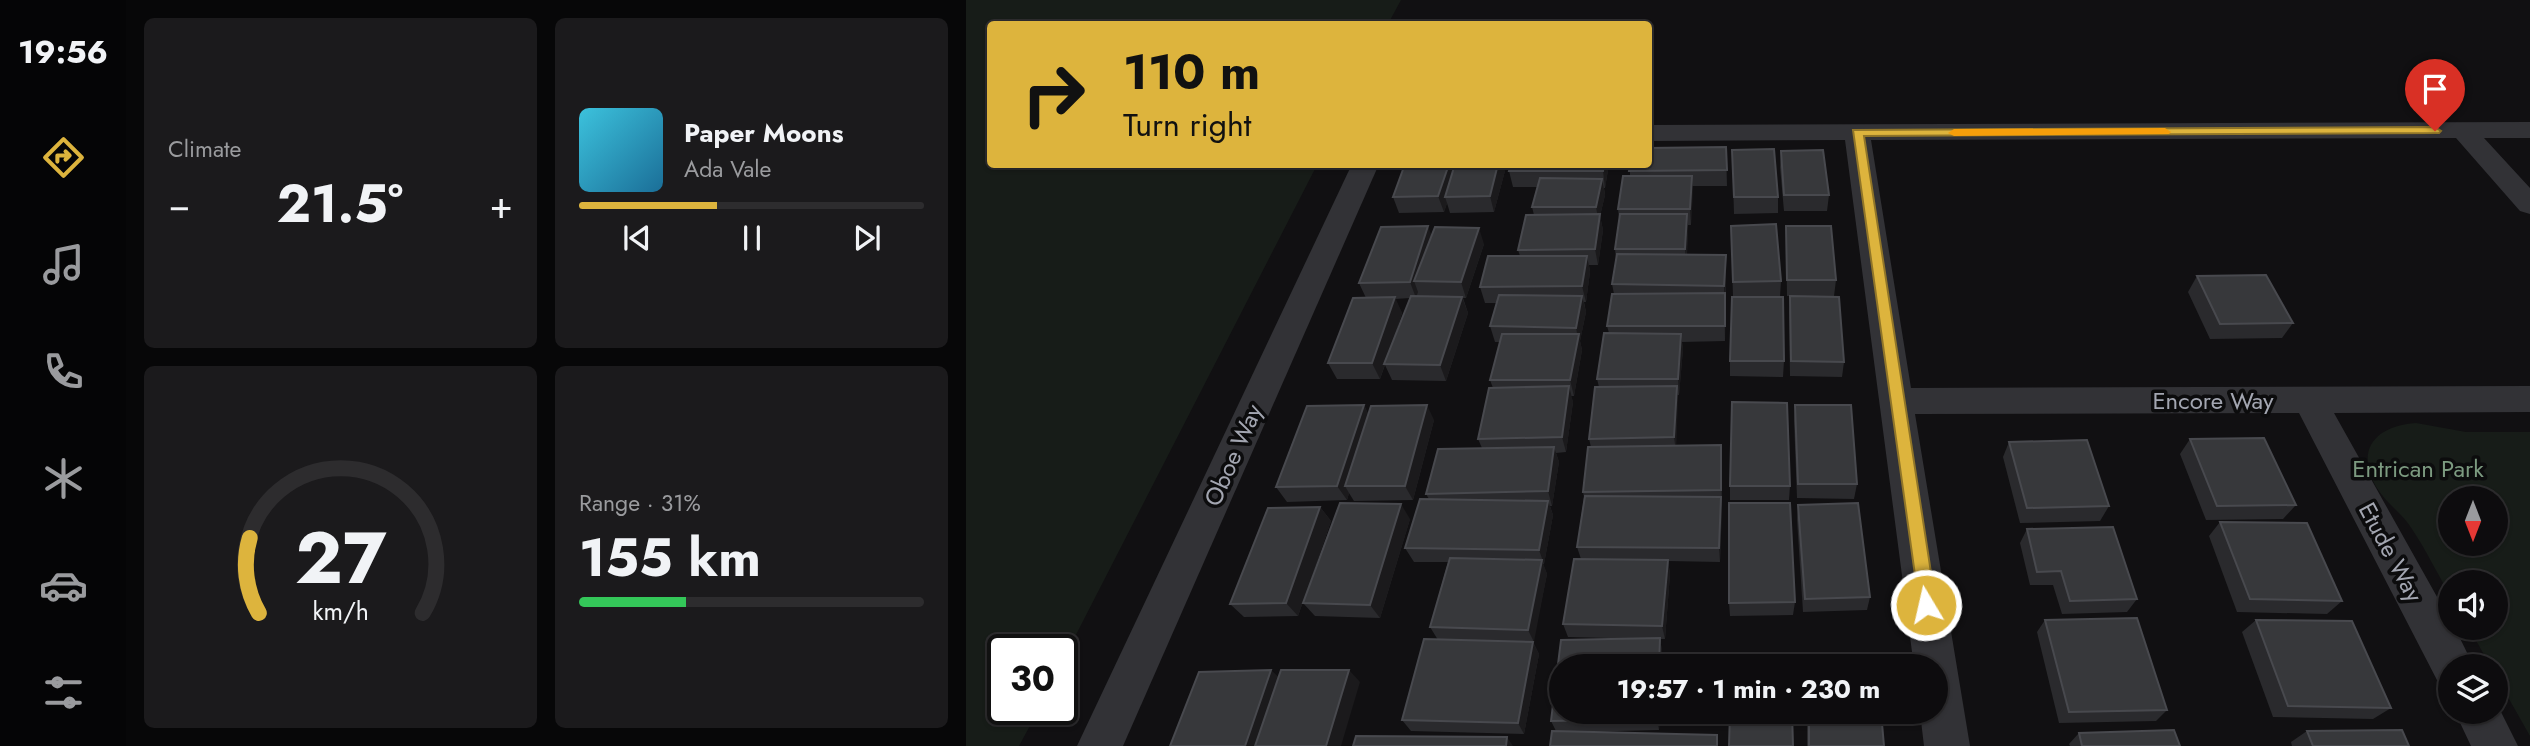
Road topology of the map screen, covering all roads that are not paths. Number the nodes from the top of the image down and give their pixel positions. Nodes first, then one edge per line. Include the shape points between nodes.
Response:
1 (2463, 130) junction
2 (2530, 130) edge
3 (1652, 133) edge
4 (1857, 133) junction
5 (1364, 168) edge
6 (2530, 205) edge
7 (2530, 399) edge
8 (2309, 400) junction
9 (1896, 401) junction
10 (1934, 654) edge
11 (2446, 654) edge
12 (1944, 724) edge
13 (2483, 724) edge
14 (1100, 746) edge
15 (1947, 746) edge
16 (2495, 746) edge

1 - 2 street
1 - 4 street
1 - 6 street
3 - 4 street
4 - 9 street
5 - 14 street, Oboe Way
7 - 8 street, Encore Way
8 - 9 street, Encore Way
8 - 11 street, Etude Way
9 - 10 street
12 - 15 street
13 - 16 street

